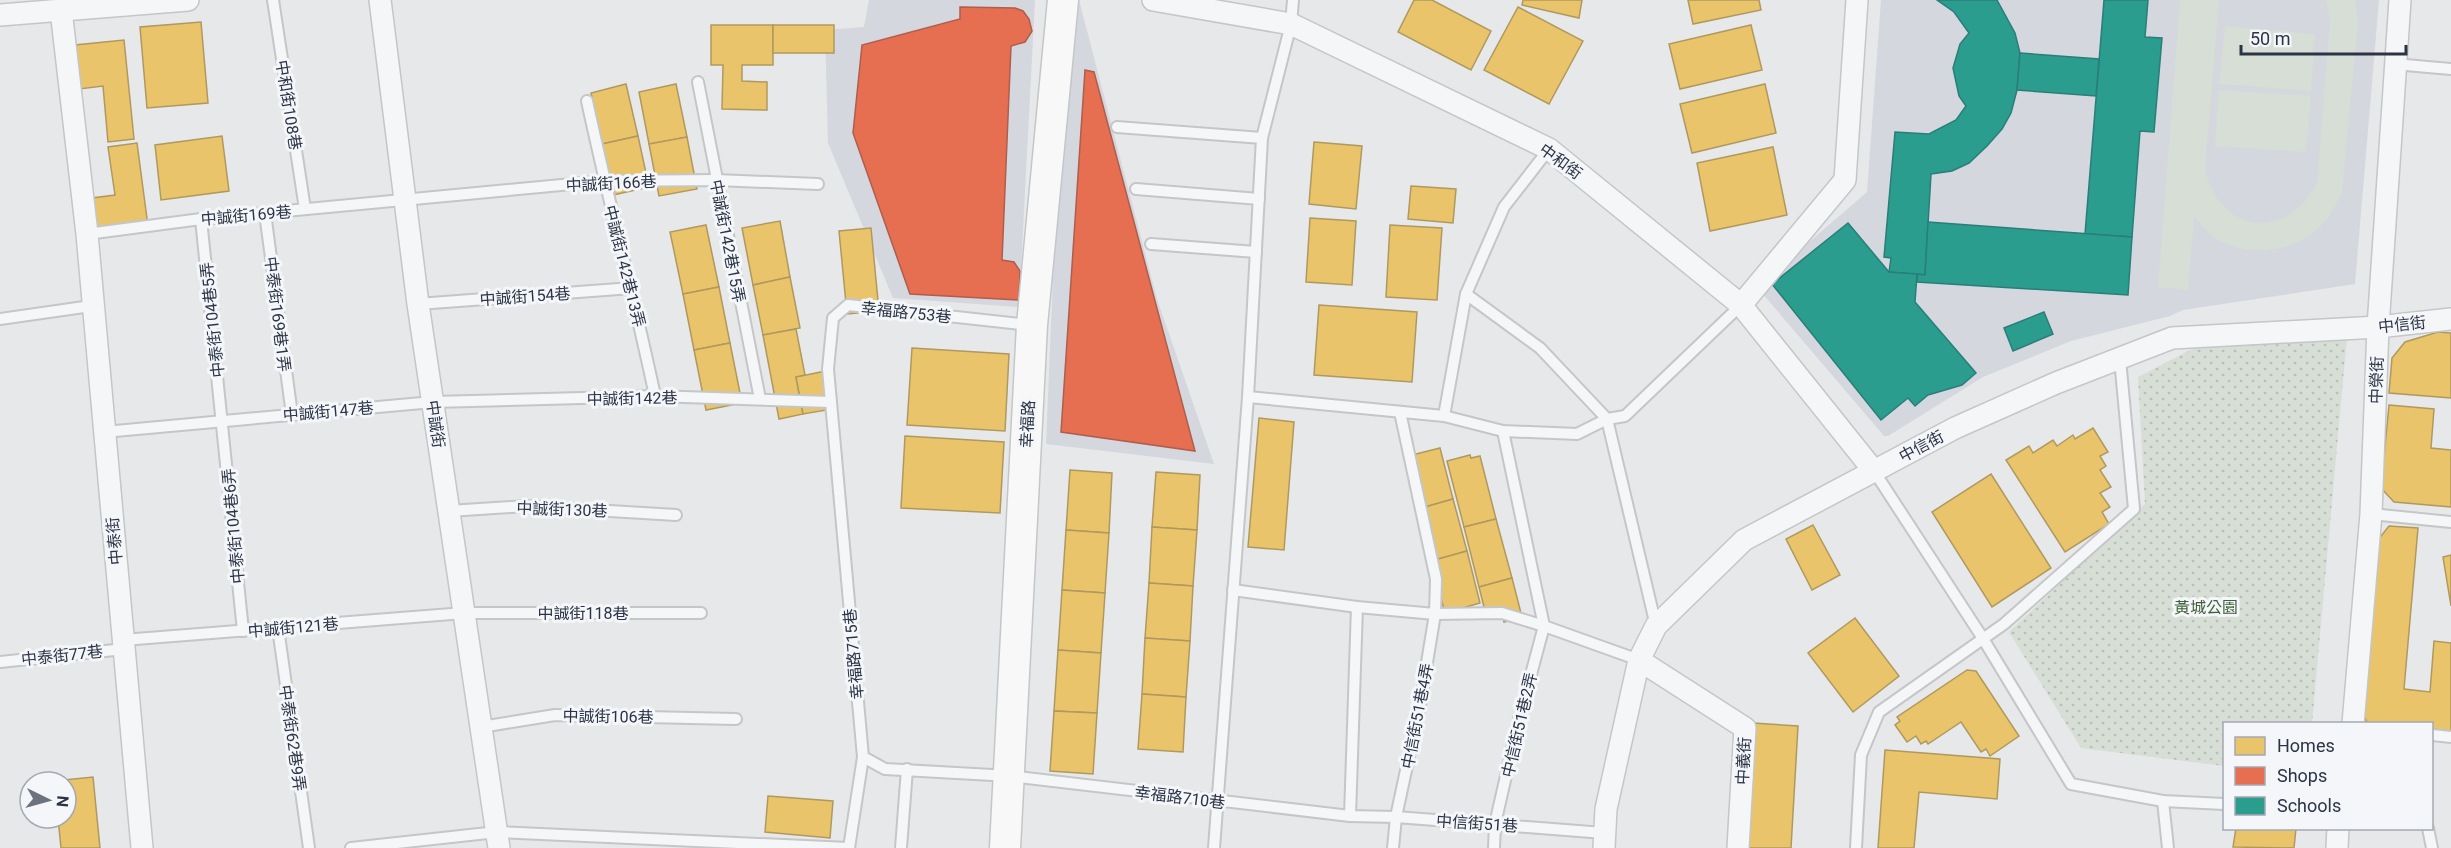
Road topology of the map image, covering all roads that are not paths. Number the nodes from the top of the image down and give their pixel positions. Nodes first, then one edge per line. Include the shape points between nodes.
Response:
1 (188, 0) edge
2 (273, 0) edge
3 (380, 0) edge
4 (1063, 0) edge
5 (1153, 0) edge
6 (1293, 0) edge
7 (1857, 0) edge
8 (2400, 0) edge
9 (61, 10) junction
10 (0, 15) edge
11 (1291, 24) junction
12 (2394, 64) junction
13 (2451, 69) edge
14 (698, 82) dead end
15 (587, 101) dead end
16 (1117, 127) dead end
17 (1262, 138) junction
18 (1549, 149) junction
19 (716, 180) junction
20 (604, 181) junction
21 (818, 184) dead end
22 (1136, 189) dead end
23 (1259, 199) junction
24 (405, 200) junction
25 (305, 209) junction
26 (265, 213) junction
27 (201, 219) junction
28 (87, 234) junction
29 (1151, 244) dead end
30 (1256, 252) junction
31 (632, 288) junction
32 (1466, 294) junction
33 (418, 304) junction
34 (92, 306) junction
35 (1741, 306) junction
36 (2451, 319) edge
37 (0, 320) edge
38 (1032, 325) junction
39 (2378, 327) junction
40 (2120, 359) junction
41 (655, 396) junction
42 (1248, 397) junction
43 (760, 399) junction
44 (433, 402) junction
45 (831, 402) junction
46 (1400, 412) junction
47 (292, 414) junction
48 (1444, 416) junction
49 (1607, 419) junction
50 (223, 421) junction
51 (1503, 431) junction
52 (104, 432) junction
53 (1874, 471) junction
54 (449, 511) junction
55 (2371, 514) junction
56 (676, 515) dead end
57 (2451, 522) edge
58 (1233, 590) junction
59 (1357, 607) junction
60 (464, 613) junction
61 (701, 613) dead end
62 (1435, 614) junction
63 (1544, 626) junction
64 (1656, 626) junction
65 (278, 628) junction
66 (243, 631) junction
67 (1982, 638) junction
68 (123, 644) junction
69 (1639, 660) junction
70 (0, 662) edge
71 (736, 719) dead end
72 (2353, 722) edge
73 (481, 727) junction
74 (2433, 735) edge
75 (2451, 737) edge
76 (862, 757) junction
77 (907, 769) junction
78 (1010, 776) junction
79 (2163, 801) junction
80 (1217, 802) junction
81 (2223, 804) edge
82 (1350, 816) junction
83 (1396, 817) junction
84 (1495, 824) junction
85 (2338, 830) edge
86 (2428, 830) edge
87 (498, 840) edge
88 (1604, 841) edge
89 (142, 848) edge
90 (309, 848) edge
91 (351, 848) edge
92 (849, 848) edge
93 (901, 848) edge
94 (1005, 848) edge
95 (1214, 848) edge
96 (1393, 848) edge
97 (1494, 848) edge
98 (1738, 848) edge
99 (1856, 848) edge
100 (2168, 848) edge
101 (2337, 848) edge
102 (2432, 848) edge

1 - 9 street
2 - 25 lane, 中和街108巷
3 - 24 street, 中誠街
4 - 38 street, 幸福路
5 - 11 street, 中和街
6 - 11 lane
7 - 35 street via 1845,180
8 - 12 street, 中榮街
9 - 10 street
9 - 28 street, 中泰街
11 - 17 lane
11 - 18 street, 中和街
12 - 13 lane
12 - 39 street, 中榮街
14 - 19 lane, 中誠街142巷15弄
15 - 20 lane, 中誠街142巷13弄
16 - 17 lane
17 - 23 lane
18 - 32 lane via 1504,207
18 - 35 street, 中和街
19 - 20 lane, 中誠街166巷
19 - 21 lane, 中誠街166巷
19 - 43 lane, 中誠街142巷15弄
20 - 24 lane, 中誠街166巷
20 - 31 lane, 中誠街142巷13弄
22 - 23 lane
23 - 30 lane
24 - 25 lane, 中誠街169巷
24 - 33 street, 中誠街
25 - 26 lane, 中誠街169巷
26 - 27 lane, 中誠街169巷
26 - 47 lane, 中泰街169巷1弄
27 - 28 lane, 中誠街169巷
27 - 50 lane, 中泰街104巷5弄
28 - 34 street, 中泰街
29 - 30 lane
30 - 42 lane
31 - 33 lane, 中誠街154巷
31 - 41 lane, 中誠街142巷13弄
32 - 48 lane
32 - 49 lane via 1540,348
33 - 44 street, 中誠街
34 - 37 lane
34 - 52 street, 中泰街
35 - 49 lane via 1625,416
35 - 53 street, 中和街
36 - 39 street, 中信街
38 - 45 lane, 幸福路753巷 via 848,305 832,318 828,369
38 - 78 street, 幸福路
39 - 40 street, 中信街 via 2172,339
39 - 55 street, 中榮街
40 - 53 street, 中信街 via 1955,428
40 - 67 lane via 2134,509 2004,624
41 - 43 lane, 中誠街142巷
41 - 44 lane, 中誠街142巷
42 - 46 lane
42 - 58 lane
43 - 45 lane, 中誠街142巷
44 - 47 lane, 中誠街147巷
44 - 54 street, 中誠街
45 - 76 lane, 幸福路715巷
46 - 48 lane
46 - 62 lane, 中信街51巷4弄 via 1436,579
47 - 50 lane, 中誠街147巷
48 - 51 lane
49 - 51 lane via 1577,434
49 - 64 lane
50 - 52 lane, 中誠街147巷
50 - 66 lane, 中泰街104巷6弄
51 - 63 lane
52 - 68 street, 中泰街
53 - 64 street, 中信街 via 1744,540
53 - 67 lane
54 - 56 lane, 中誠街130巷 via 527,506
54 - 60 street, 中誠街
55 - 57 lane
55 - 72 street, 中榮街
58 - 59 lane
58 - 80 lane
59 - 62 lane
59 - 82 lane
60 - 61 lane, 中誠街118巷
60 - 65 lane, 中誠街121巷
60 - 73 street, 中誠街
62 - 63 lane via 1502,614
62 - 83 lane, 中信街51巷4弄
63 - 69 lane
63 - 84 lane, 中信街51巷2弄
64 - 69 street, 中信街
65 - 66 lane, 中誠街121巷
65 - 90 lane, 中泰街62巷9弄
66 - 68 lane, 中誠街121巷
67 - 79 lane via 2071,784
67 - 99 lane via 1880,712 1861,754
68 - 70 lane, 中泰街77巷
68 - 89 street, 中泰街
69 - 88 street, 中信街 via 1606,808
69 - 98 street, 中義街 via 1745,728
71 - 73 lane, 中誠街106巷 via 555,715
73 - 87 street, 中誠街
74 - 75 lane
76 - 77 lane via 885,769
76 - 92 lane, 幸福路715巷
77 - 78 lane
77 - 93 lane
78 - 80 lane, 幸福路710巷
78 - 94 street, 幸福路
79 - 81 lane
79 - 100 lane
80 - 82 lane, 幸福路710巷
80 - 95 lane
82 - 83 lane, 中信街51巷
83 - 84 lane, 中信街51巷
83 - 96 lane, 中信街51巷4弄
84 - 88 lane, 中信街51巷
84 - 97 lane, 中信街51巷2弄
85 - 101 street
86 - 102 lane
87 - 91 lane
87 - 92 lane

